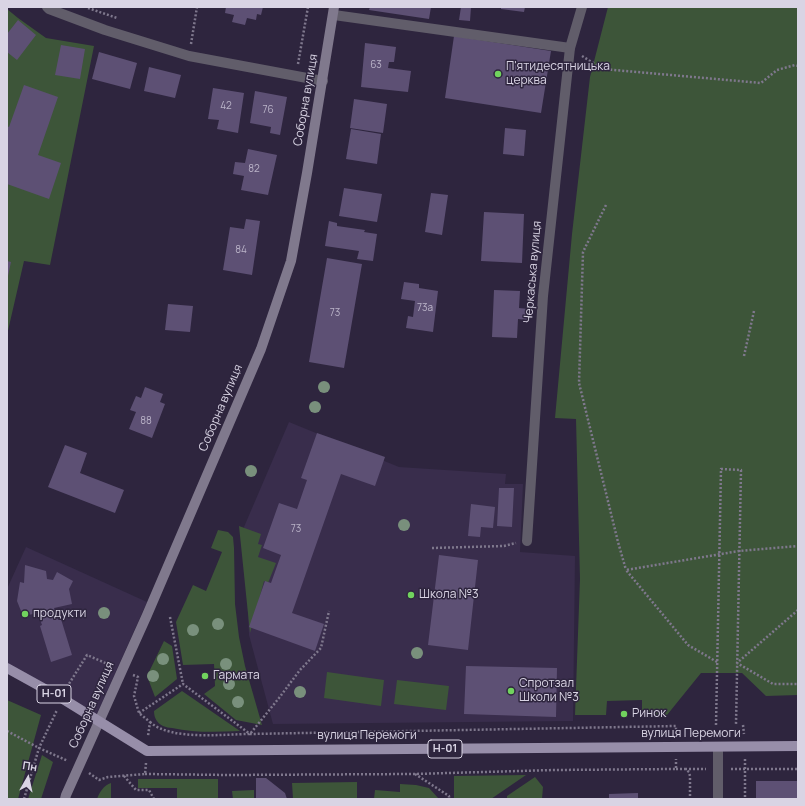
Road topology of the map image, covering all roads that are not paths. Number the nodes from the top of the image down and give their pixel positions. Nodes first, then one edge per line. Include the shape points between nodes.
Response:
1 (46, 7) edge
2 (582, 7) edge
3 (334, 11) edge
4 (570, 48) junction
5 (322, 81) junction
6 (527, 541) road end
7 (7, 668) edge
8 (99, 722) junction
9 (798, 746) edge
10 (718, 747) junction
11 (65, 799) edge
12 (718, 799) edge

1 - 5 street via 105,30 189,56
2 - 4 street, Черкаська вулиця
3 - 4 street
3 - 5 main road, Соборна вулиця
4 - 6 street, Черкаська вулиця via 542,296
5 - 8 main road, Соборна вулиця via 291,261 261,349
7 - 8 main road, вулиця Перемоги / Н-01
8 - 10 main road, вулиця Перемоги / Н-01 via 147,751
8 - 11 main road, Соборна вулиця
9 - 10 main road, вулиця Перемоги / Н-01
10 - 12 street

